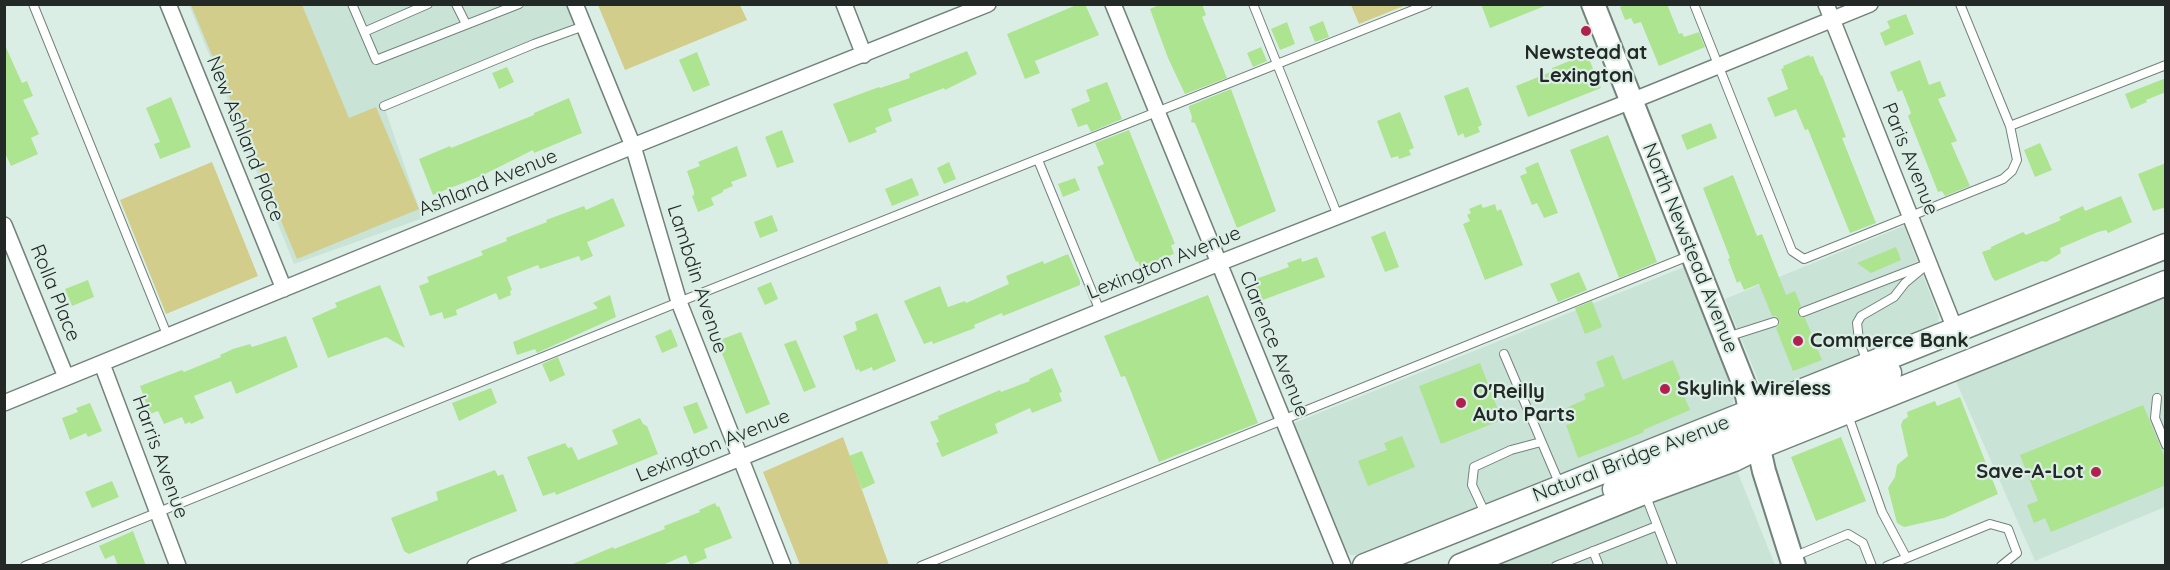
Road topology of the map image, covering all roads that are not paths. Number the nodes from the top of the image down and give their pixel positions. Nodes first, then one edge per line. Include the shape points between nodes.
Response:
1 (33, 4) edge
2 (168, 4) edge
3 (352, 4) edge
4 (428, 4) edge
5 (456, 4) edge
6 (519, 4) edge
7 (575, 4) edge
8 (844, 4) edge
9 (988, 4) edge
10 (1113, 4) edge
11 (1253, 4) edge
12 (1428, 4) edge
13 (1593, 4) edge
14 (1694, 4) edge
15 (1826, 4) edge
16 (1870, 4) edge
17 (1960, 4) edge
18 (1832, 20) junction
19 (466, 24) junction
20 (584, 26) junction
21 (364, 32) junction
22 (864, 55) junction
23 (1277, 65) junction
24 (2166, 65) edge
25 (1718, 66) junction
26 (1631, 100) junction
27 (384, 106) dead end
28 (1158, 113) junction
29 (2010, 126) junction
30 (633, 146) junction
31 (1038, 160) junction
32 (1338, 216) junction
33 (1910, 216) junction
34 (4, 225) edge
35 (2166, 246) edge
36 (1693, 254) junction
37 (1219, 263) junction
38 (1929, 263) junction
39 (2166, 283) edge
40 (284, 289) junction
41 (679, 302) junction
42 (1100, 311) junction
43 (1803, 312) dead end
44 (1774, 322) dead end
45 (1955, 329) junction
46 (168, 337) junction
47 (1725, 337) junction
48 (1504, 354) dead end
49 (102, 364) junction
50 (1869, 364) junction
51 (66, 377) junction
52 (2157, 398) dead end
53 (4, 403) edge
54 (1847, 411) junction
55 (1751, 412) junction
56 (1282, 418) junction
57 (1541, 442) junction
58 (2166, 444) edge
59 (1758, 447) junction
60 (740, 458) junction
61 (1561, 486) junction
62 (1644, 492) junction
63 (157, 513) junction
64 (1486, 516) junction
65 (1561, 526) junction
66 (1657, 526) junction
67 (1593, 551) junction
68 (1906, 557) junction
69 (1793, 562) edge
70 (1572, 563) edge
71 (25, 566) edge
72 (178, 566) edge
73 (475, 566) edge
74 (783, 566) edge
75 (921, 566) edge
76 (1342, 566) edge
77 (1365, 566) edge
78 (1461, 566) edge
79 (1556, 566) edge
80 (1599, 566) edge
81 (1673, 566) edge
82 (1872, 566) edge
83 (1887, 566) edge
84 (2001, 566) edge

1 - 46 lane
2 - 40 street, New Ashland Place
3 - 21 lane
4 - 21 lane
5 - 19 lane
6 - 19 lane
7 - 20 street, Lambdin Avenue
8 - 22 street
9 - 22 street, Ashland Avenue
10 - 28 street, Clarence Avenue
11 - 23 lane
12 - 23 lane
13 - 26 street, North Newstead Avenue
14 - 25 lane
15 - 18 street, Paris Avenue
16 - 18 street, Lexington Avenue
17 - 29 lane
18 - 25 street, Lexington Avenue
18 - 33 street, Paris Avenue
19 - 21 lane via 376,60
20 - 27 lane
20 - 30 street, Lambdin Avenue
22 - 30 street, Ashland Avenue
23 - 28 lane
23 - 32 lane
24 - 29 lane
25 - 26 street, Lexington Avenue
25 - 33 lane via 1792,251 1804,259
26 - 32 street, Lexington Avenue
26 - 36 street, North Newstead Avenue
28 - 31 lane
28 - 37 street, Clarence Avenue
29 - 33 lane via 2017,160 2012,171 2003,179
30 - 40 street, Ashland Avenue
30 - 41 street, Lambdin Avenue
31 - 41 lane
31 - 42 lane
32 - 37 street, Lexington Avenue
33 - 38 street, Paris Avenue
34 - 51 street, Rolla Place
35 - 45 main road, Natural Bridge Avenue
36 - 47 street, North Newstead Avenue
36 - 56 lane
37 - 42 street, Lexington Avenue
37 - 56 street, Clarence Avenue
38 - 43 lane
38 - 45 street, Paris Avenue
38 - 50 lane via 1894,297 1861,316 1857,323 1858,340
39 - 54 main road, Natural Bridge Avenue
40 - 46 street, Ashland Avenue
41 - 60 street, Lambdin Avenue
41 - 63 lane
42 - 60 street, Lexington Avenue
44 - 47 lane
45 - 50 main road, Natural Bridge Avenue
45 - 59 main road via 1893,371 1772,426
46 - 49 street, Ashland Avenue
47 - 55 street, North Newstead Avenue
48 - 57 lane
49 - 51 street, Ashland Avenue
49 - 63 street, Harris Avenue
50 - 55 main road, Natural Bridge Avenue
51 - 53 street, Ashland Avenue
52 - 58 lane via 2155,418
54 - 59 main road, Natural Bridge Avenue
54 - 68 lane via 1882,512
55 - 59 street, North Newstead Avenue
55 - 61 main road, Natural Bridge Avenue
55 - 65 main road via 1744,425 1727,439 1627,482
56 - 75 lane
56 - 76 street, Clarence Avenue
57 - 61 lane
57 - 64 lane via 1474,467 1472,485
59 - 62 main road, Natural Bridge Avenue
59 - 69 street, North Newstead Avenue
60 - 73 street, Lexington Avenue
60 - 74 street, Lambdin Avenue
61 - 64 main road, Natural Bridge Avenue
62 - 65 main road, Natural Bridge Avenue
62 - 66 lane
63 - 71 lane
63 - 72 street, Harris Avenue
64 - 77 main road, Natural Bridge Avenue
65 - 78 main road, Natural Bridge Avenue via 1493,557
66 - 67 lane
66 - 81 lane
67 - 70 lane
67 - 80 lane
68 - 83 lane
68 - 84 lane via 1990,524 2008,529 2017,553
69 - 82 lane via 1848,534 1863,543
70 - 79 lane

